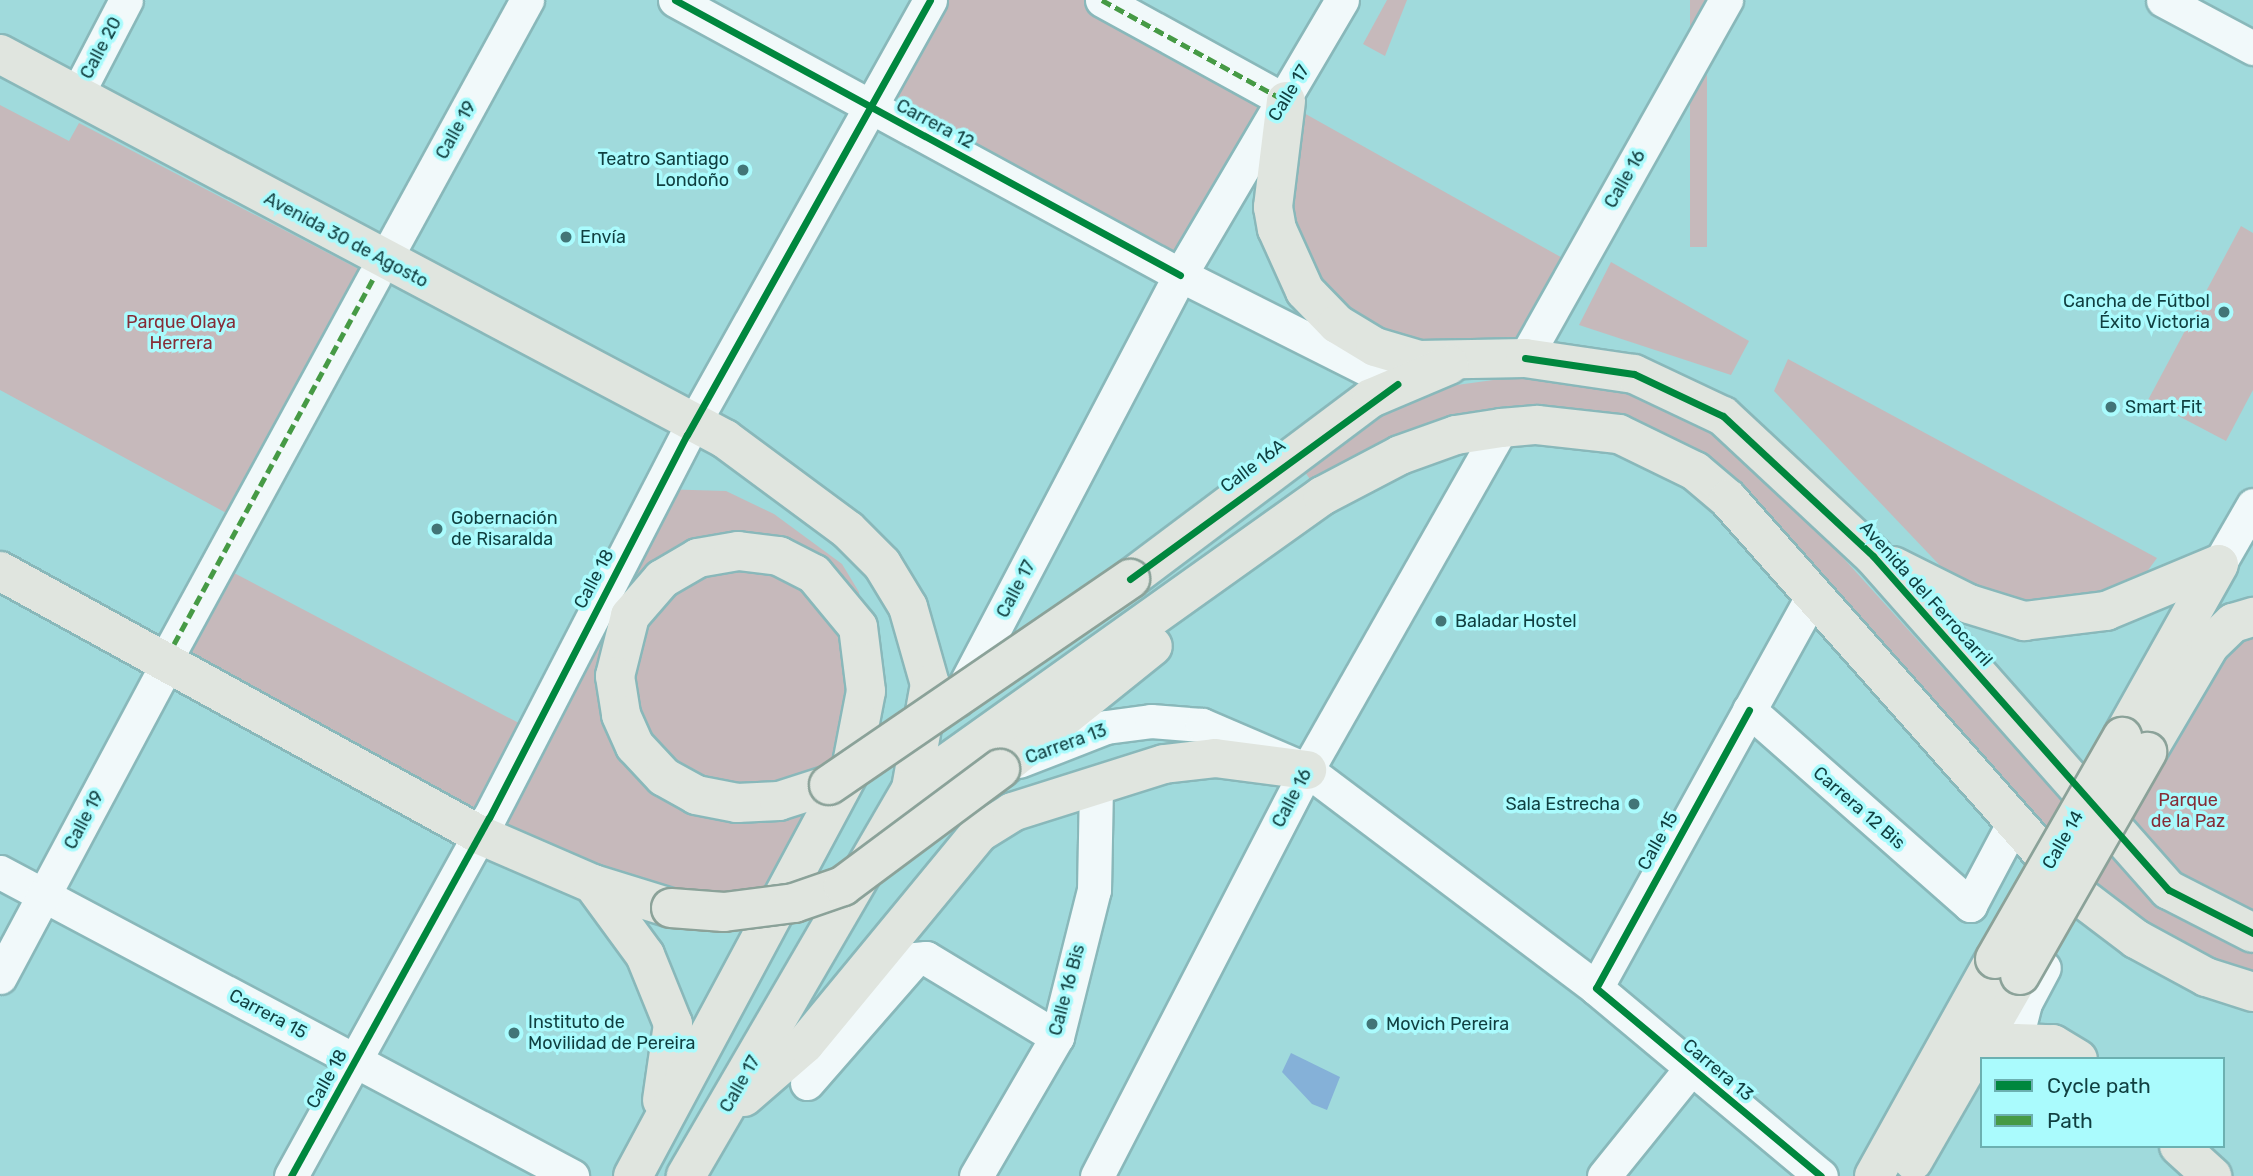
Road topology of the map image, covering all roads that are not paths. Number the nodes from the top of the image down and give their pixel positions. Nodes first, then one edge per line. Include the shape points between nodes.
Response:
1 (126, 0) edge
2 (527, 0) edge
3 (676, 0) edge
4 (930, 0) edge
5 (1102, 0) edge
6 (1342, 0) edge
7 (1726, 0) edge
8 (2163, 0) edge
9 (2253, 48) edge
10 (0, 54) edge
11 (76, 96) junction
12 (1286, 101) junction
13 (868, 106) junction
14 (379, 269) junction
15 (1180, 275) junction
16 (1525, 358) junction
17 (1465, 361) junction
18 (1397, 384) junction
19 (694, 422) junction
20 (1501, 428) junction
21 (1322, 496) junction
22 (2253, 505) edge
23 (1873, 556) junction
24 (2219, 564) junction
25 (0, 571) edge
26 (1814, 593) junction
27 (2253, 617) edge
28 (171, 653) junction
29 (1749, 710) junction
30 (2135, 744) junction
31 (1000, 769) junction
32 (1307, 770) junction
33 (840, 777) junction
34 (1096, 786) junction
35 (911, 789) junction
36 (2015, 820) junction
37 (480, 835) junction
38 (0, 872) edge
39 (593, 884) junction
40 (44, 895) junction
41 (2082, 898) junction
42 (2253, 933) edge
43 (2008, 967) junction
44 (0, 977) edge
45 (1595, 988) junction
46 (2253, 992) edge
47 (1057, 1037) junction
48 (2004, 1051) edge
49 (2075, 1057) edge
50 (355, 1061) junction
51 (1691, 1068) junction
52 (1980, 1072) edge
53 (807, 1083) dead end
54 (720, 1119) junction
55 (1928, 1134) junction
56 (2181, 1148) edge
57 (561, 1174) edge
58 (291, 1176) edge
59 (632, 1176) edge
60 (686, 1176) edge
61 (976, 1176) edge
62 (1097, 1176) edge
63 (1604, 1176) edge
64 (1821, 1176) edge
65 (1874, 1176) edge
66 (1905, 1176) edge
67 (2212, 1176) edge

1 - 11 street, Calle 20
2 - 14 street, Calle 19
3 - 13 street, Carrera 12
4 - 13 street, Calle 18
5 - 12 street
6 - 12 street, Calle 17
7 - 16 street, Calle 16
8 - 9 street
10 - 11 main road, Avenida 30 de Agosto
11 - 14 main road, Avenida 30 de Agosto
12 - 15 street, Calle 17
12 - 17 main road via 1273,207 1283,251 1305,291 1336,324 1376,347 1419,360
13 - 15 street, Carrera 12
13 - 19 street, Calle 18
14 - 19 main road, Avenida 30 de Agosto
14 - 28 street, Calle 19
15 - 18 street, Carrera 12
15 - 35 street, Calle 17
16 - 17 main road, Avenida del Ferrocarril
16 - 23 main road, Avenida del Ferrocarril via 1634,374 1723,416
17 - 18 main road, Calle 16A
18 - 33 main road, Calle 16A, bridge via 1130,579
19 - 35 main road, Avenida 30 de Agosto via 848,530 882,564 902,596 930,684
19 - 37 street, Calle 18
20 - 21 main road via 1456,435 1400,455
20 - 26 main road via 1580,429 1650,447 1728,499
20 - 32 street, Calle 16
21 - 31 main road via 1183,623
21 - 35 main road
22 - 24 street, Calle 14
23 - 24 main road via 1969,604 2024,621 2106,611
23 - 42 main road, Avenida del Ferrocarril via 2169,890
24 - 30 main road, Calle 14
25 - 28 main road
26 - 29 street, Calle 15
26 - 36 main road
27 - 30 main road, Calle 14 via 2232,623 2210,645
28 - 37 main road
28 - 40 street, Calle 19
29 - 36 street, Carrera 12 Bis via 1970,905
29 - 45 street, Calle 15
30 - 43 main road, Calle 14, bridge
31 - 32 street, Carrera 13 via 1107,727 1202,725
31 - 39 main road, bridge via 843,886 794,904 724,912 671,908
32 - 34 main road via 1215,758 1164,764
32 - 45 street, Carrera 13
32 - 62 street, Calle 16
33 - 33 main road via 779,801 737,803 696,795 664,777 635,746 621,715 615,676 630,617 662,579 698,558 738,551 779,556 814,574 839,596 858,627 866,666
33 - 59 main road
34 - 47 street, Calle 16 Bis via 1094,890
34 - 54 main road via 1012,812 979,833 805,1044
35 - 54 main road, Calle 17
36 - 41 main road
37 - 39 main road
37 - 50 street, Calle 18
38 - 40 street, Carrera 15
39 - 59 main road via 645,955 673,1024 665,1092
40 - 44 street, Calle 19
40 - 50 street, Carrera 15
41 - 46 main road via 2148,945 2206,977
41 - 48 street
43 - 55 main road, Calle 14
43 - 65 main road, Calle 14
45 - 51 street, Carrera 13
47 - 53 street via 926,958 915,959
47 - 61 street, Calle 16 Bis
48 - 49 main road via 2053,1044
50 - 57 street, Carrera 15
50 - 58 street, Calle 18
51 - 63 street
51 - 64 street, Carrera 13
52 - 55 main road
54 - 60 main road, Calle 17
55 - 66 main road, Calle 14
56 - 67 main road

